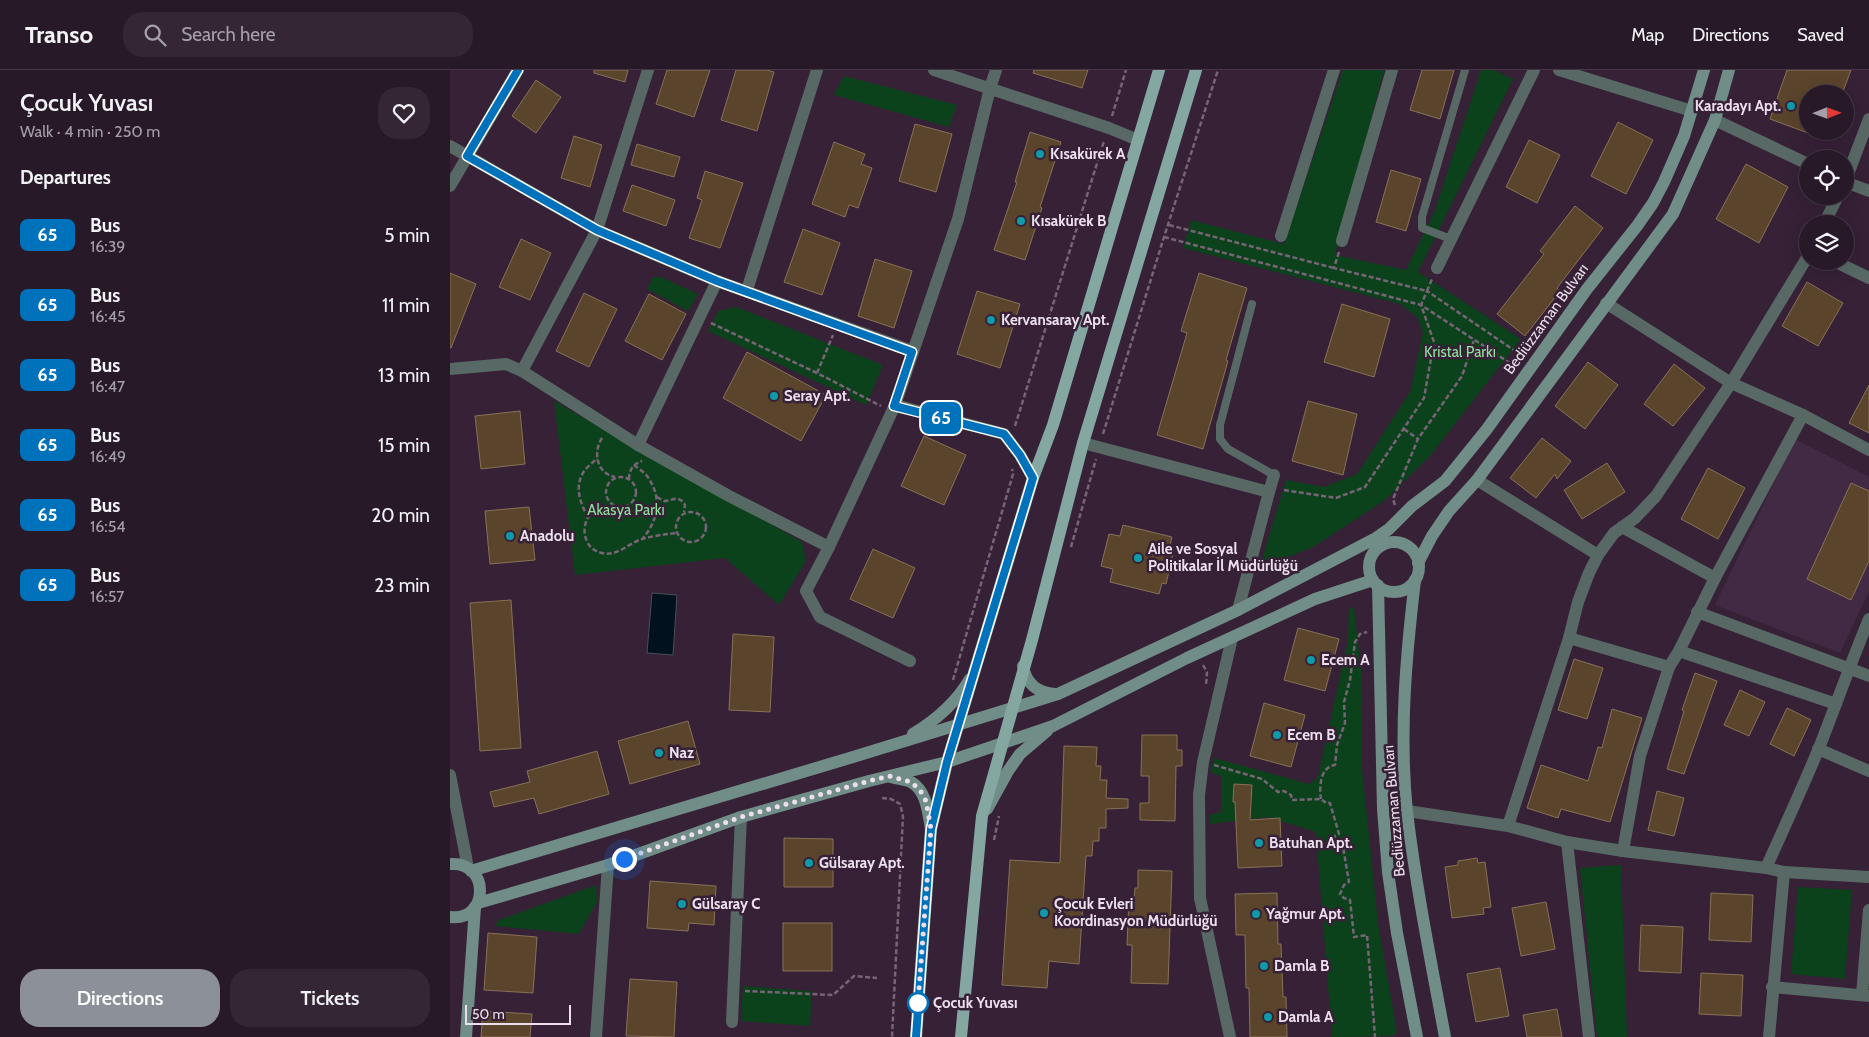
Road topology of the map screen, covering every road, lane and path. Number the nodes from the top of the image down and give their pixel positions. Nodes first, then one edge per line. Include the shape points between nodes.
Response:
1 (518, 70) edge
2 (648, 70) edge
3 (817, 70) edge
4 (934, 70) edge
5 (996, 70) edge
6 (1126, 70) edge
7 (1159, 70) edge
8 (1196, 70) edge
9 (1218, 70) edge
10 (1334, 70) edge
11 (1392, 70) edge
12 (1464, 70) edge
13 (1534, 70) edge
14 (1559, 70) edge
15 (1704, 70) edge
16 (1729, 70) edge
17 (990, 88) junction
18 (1692, 111) junction
19 (1869, 119) edge
20 (1715, 120) junction
21 (1108, 128) junction
22 (1138, 140) junction
23 (450, 146) edge
24 (467, 156) junction
25 (1854, 158) edge
26 (1799, 160) edge
27 (1854, 185) edge
28 (450, 186) edge
29 (1869, 191) edge
30 (1168, 224) junction
31 (597, 230) junction
32 (1281, 236) dead end
33 (1164, 237) junction
34 (1451, 240) junction
35 (1342, 241) joint
36 (1334, 268) junction
37 (1437, 268) joint
38 (1800, 270) edge
39 (1853, 270) edge
40 (1869, 278) edge
41 (717, 281) junction
42 (747, 290) junction
43 (1427, 291) junction
44 (1606, 302) junction
45 (1252, 304) dead end
46 (1421, 305) junction
47 (700, 317) junction
48 (837, 324) junction
49 (1474, 340) junction
50 (912, 352) junction
51 (1529, 368) junction
52 (450, 369) edge
53 (522, 371) junction
54 (817, 373) junction
55 (1731, 383) junction
56 (893, 408) junction
57 (1803, 415) junction
58 (609, 426) junction
59 (1404, 428) junction
60 (1418, 439) junction
61 (1010, 442) junction
62 (1083, 443) junction
63 (638, 445) junction
64 (1099, 448) junction
65 (1869, 450) edge
66 (655, 454) junction
67 (597, 458) junction
68 (634, 465) junction
69 (1012, 466) dead end
70 (1274, 475) joint
71 (616, 477) junction
72 (1033, 478) junction
73 (629, 479) junction
74 (1476, 480) junction
75 (1269, 490) junction
76 (656, 493) junction
77 (618, 507) junction
78 (684, 514) junction
79 (588, 518) junction
80 (1399, 518) junction
81 (1389, 528) junction
82 (1622, 528) junction
83 (676, 532) junction
84 (642, 539) junction
85 (1378, 547) junction
86 (829, 548) junction
87 (1070, 552) dead end
88 (1598, 555) junction
89 (1418, 563) junction
90 (1714, 578) junction
91 (1414, 580) junction
92 (1375, 582) junction
93 (1238, 610) junction
94 (1697, 612) junction
95 (1869, 619) edge
96 (1379, 628) junction
97 (1232, 638) junction
98 (1569, 638) junction
99 (1680, 651) junction
100 (910, 661) dead end
101 (978, 661) junction
102 (1024, 666) junction
103 (1669, 667) junction
104 (1848, 668) junction
105 (1869, 676) edge
106 (952, 682) dead end
107 (1058, 694) junction
108 (1836, 704) junction
109 (1011, 709) junction
110 (958, 725) junction
111 (1053, 726) junction
112 (900, 742) junction
113 (1002, 743) junction
114 (1818, 750) junction
115 (947, 762) junction
116 (1203, 762) junction
117 (1869, 772) edge
118 (450, 774) edge
119 (889, 776) junction
120 (882, 798) dead end
121 (1321, 798) junction
122 (1000, 811) dead end
123 (1407, 811) junction
124 (741, 817) junction
125 (1508, 826) junction
126 (931, 829) junction
127 (980, 830) junction
128 (994, 842) dead end
129 (1567, 842) junction
130 (1623, 851) junction
131 (450, 864) edge
132 (608, 865) junction
133 (1766, 868) junction
134 (470, 869) junction
135 (1784, 872) junction
136 (1869, 877) edge
137 (476, 905) junction
138 (1869, 910) edge
139 (450, 917) edge
140 (877, 978) dead end
141 (1772, 987) junction
142 (734, 991) junction
143 (1866, 995) edge
144 (732, 1022) dead end
145 (962, 1033) edge
146 (466, 1037) edge
147 (596, 1037) edge
148 (892, 1037) edge
149 (916, 1037) edge
150 (1230, 1037) edge
151 (1375, 1037) edge
152 (1417, 1037) edge
153 (1445, 1037) edge
154 (1589, 1037) edge
155 (1769, 1037) edge

1 - 24 street
2 - 31 street
3 - 42 street
4 - 17 street
5 - 17 street
6 - 21 path
7 - 22 main road
8 - 62 main road
9 - 30 path
10 - 32 street
11 - 35 street
12 - 34 lane via 1422,218 1422,228
13 - 34 street
14 - 18 street
15 - 18 street, Bediüzzaman Bulvarı
16 - 20 street
17 - 21 street
17 - 50 street via 958,219
18 - 51 street, Bediüzzaman Bulvarı via 1674,160 1653,203
19 - 25 street
20 - 26 street
20 - 44 street via 1673,214
21 - 22 street
21 - 61 path
22 - 72 main road via 1053,424
23 - 24 street
24 - 28 street
24 - 31 street
27 - 29 street
30 - 33 path
30 - 36 path
31 - 41 street
31 - 53 street
33 - 46 path
33 - 64 path
34 - 37 street
35 - 36 path
36 - 43 path
37 - 43 path
38 - 55 street
39 - 40 street
41 - 42 street
41 - 47 street
42 - 48 street
43 - 46 path
43 - 51 path
44 - 55 street
44 - 74 street
45 - 70 lane via 1220,425 1220,439 1228,449
46 - 49 path
46 - 59 path via 1434,342 1424,398
47 - 54 path
47 - 63 street
48 - 50 street
48 - 54 path
49 - 51 path
49 - 60 path via 1462,376
50 - 56 street
51 - 80 street, Bediüzzaman Bulvarı via 1487,429 1445,481
52 - 53 street via 506,364
53 - 58 street
54 - 56 path
55 - 57 street
55 - 82 street via 1656,496
56 - 61 street via 1004,434
56 - 86 street
57 - 65 street
57 - 90 street
58 - 63 street
58 - 67 path via 598,443
59 - 60 path
59 - 75 path via 1365,487 1336,498
60 - 80 path via 1393,499
61 - 72 street
62 - 64 street
62 - 102 main road
63 - 66 street
64 - 75 street
64 - 87 path
66 - 68 path via 650,460
66 - 86 street
67 - 71 path via 604,472
67 - 79 path via 583,473 579,488 580,502
68 - 73 path
68 - 76 path via 648,477
69 - 106 path via 1013,474
70 - 75 street
71 - 73 path
71 - 77 path via 608,483 606,492 609,501
72 - 101 main road
73 - 77 path via 636,489 634,499 627,506
74 - 88 street
74 - 89 street via 1449,511
75 - 93 street
76 - 78 path via 658,499 664,501 682,500 686,505
76 - 84 path via 654,521
77 - 79 path via 599,509
78 - 83 path via 676,522
78 - 83 path via 701,515 706,524 704,534 697,541 688,542
79 - 84 path via 584,531 586,540 598,552 612,553
80 - 81 street, Bediüzzaman Bulvarı
81 - 85 street
81 - 93 street, Bediüzzaman Bulvarı via 1358,548
82 - 88 street via 1614,533
82 - 90 street
83 - 84 path
85 - 89 street via 1399,542 1412,550
85 - 92 street via 1370,559 1370,573
86 - 100 street via 806,591 820,617
88 - 98 street via 1578,602
89 - 91 street
90 - 94 street
91 - 92 street via 1400,591 1388,591
91 - 123 street, Bediüzzaman Bulvarı via 1405,670
92 - 96 street, Bediüzzaman Bulvarı
92 - 97 street via 1314,599
93 - 107 street, Bediüzzaman Bulvarı
94 - 99 street
94 - 104 street
95 - 104 street
96 - 121 path via 1360,634 1355,642 1344,702 1345,723 1337,745 1335,765 1323,773
96 - 152 street, Bediüzzaman Bulvarı via 1383,809 1388,872
97 - 111 street
97 - 116 street
98 - 103 street
98 - 125 street
99 - 103 street
99 - 108 street
101 - 110 main road
101 - 112 street via 962,692 945,711
102 - 107 street via 1033,687 1048,694
102 - 109 main road
103 - 130 street via 1640,756
104 - 105 street
104 - 108 street
107 - 109 street, Bediüzzaman Bulvarı
108 - 114 street
109 - 110 street, Bediüzzaman Bulvarı
109 - 113 main road
110 - 112 street, Bediüzzaman Bulvarı
110 - 115 main road
111 - 113 street
111 - 127 street via 1014,761 990,803
112 - 134 street, Bediüzzaman Bulvarı
113 - 115 street
113 - 127 main road
114 - 117 street
114 - 133 street
115 - 119 street
115 - 126 main road
116 - 121 path via 1262,780 1278,792 1291,795 1292,800
116 - 150 street via 1198,795 1200,898
118 - 134 street
119 - 124 street
119 - 126 street via 911,782 920,790 926,801
120 - 148 path via 900,804 903,816
121 - 151 path via 1330,803 1339,834 1333,843 1338,848 1343,847 1349,882 1340,894 1350,900 1354,936 1367,935
122 - 128 path
123 - 125 street
123 - 153 street, Bediüzzaman Bulvarı
124 - 132 street
124 - 142 street
125 - 129 street
126 - 149 main road
127 - 145 main road
129 - 130 street
129 - 154 street
130 - 133 street
131 - 134 street
132 - 137 street
132 - 147 street
133 - 135 street
134 - 137 street via 479,880
135 - 136 street
135 - 141 street
137 - 139 street via 464,915
137 - 146 street
138 - 143 street
140 - 142 path via 854,976 833,995
141 - 143 street
141 - 155 street
142 - 144 street

